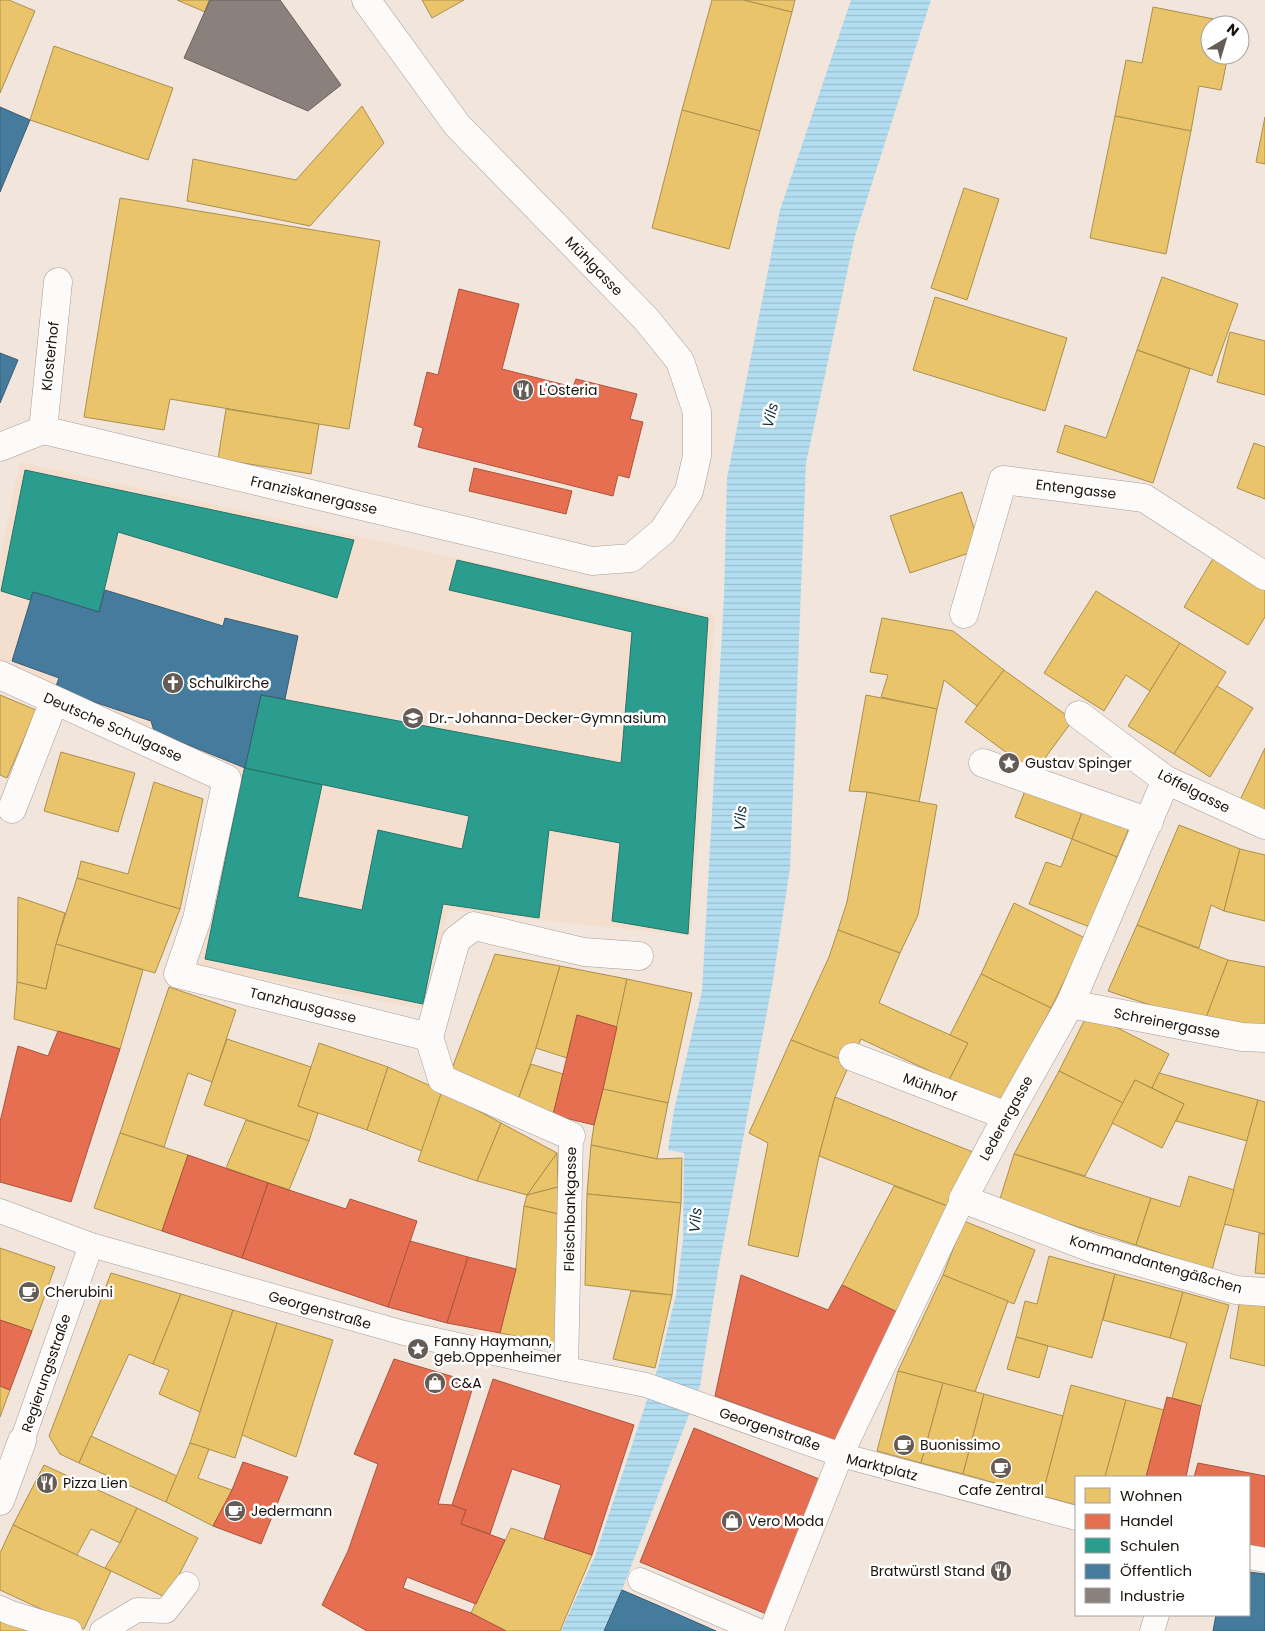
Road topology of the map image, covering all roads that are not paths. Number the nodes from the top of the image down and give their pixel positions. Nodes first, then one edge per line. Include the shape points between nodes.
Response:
1 (366, 0) edge
2 (58, 282) dead end
3 (43, 430) junction
4 (0, 447) edge
5 (631, 558) joint
6 (1265, 576) edge
7 (964, 614) dead end
8 (0, 675) edge
9 (54, 701) junction
10 (1079, 715) dead end
11 (983, 763) dead end
12 (1166, 780) junction
13 (12, 809) dead end
14 (1149, 822) junction
15 (1265, 825) edge
16 (639, 956) dead end
17 (178, 974) joint
18 (1070, 1004) junction
19 (429, 1037) junction
20 (1265, 1038) edge
21 (853, 1057) dead end
22 (1007, 1116) junction
23 (571, 1136) joint
24 (963, 1199) junction
25 (0, 1211) edge
26 (91, 1245) junction
27 (1265, 1292) edge
28 (566, 1369) junction
29 (22, 1441) joint
30 (841, 1455) junction
31 (0, 1501) edge
32 (1075, 1518) edge
33 (1250, 1557) edge
34 (1265, 1560) edge
35 (640, 1580) dead end
36 (187, 1584) dead end
37 (0, 1608) edge
38 (1157, 1616) edge
39 (70, 1631) edge
40 (102, 1631) edge
41 (759, 1631) edge
42 (771, 1631) edge
43 (1152, 1631) edge

1 - 5 street, Mühlgasse via 457,125 646,319 680,361 697,412 697,456 689,491 663,531
2 - 3 street, Klosterhof
3 - 4 street
3 - 5 street, Franziskanergasse via 592,561
6 - 7 street, Entengasse via 1144,498 1003,480
8 - 9 street, Deutsche Schulgasse
9 - 13 street
9 - 17 street, Deutsche Schulgasse via 227,778 197,919
10 - 12 street, Löffelgasse
11 - 14 street
12 - 14 street, Lederergasse
12 - 15 street, Löffelgasse
14 - 18 street, Lederergasse
16 - 19 street via 584,952 474,926 456,940
17 - 19 street, Tanzhausgasse
18 - 20 street, Schreinergasse via 1242,1037
18 - 22 street, Lederergasse
19 - 23 street, Fleischbankgasse via 442,1079
21 - 22 street, Mühlhof
22 - 24 street, Lederergasse
23 - 28 street, Fleischbankgasse
24 - 27 street, Kommandantengäßchen via 1094,1249 1236,1290
24 - 30 street, Lederergasse
25 - 26 street, Georgenstraße
26 - 28 street, Georgenstraße via 404,1333
26 - 29 street, Regierungsstraße
28 - 30 street, Georgenstraße via 646,1385
29 - 31 street, Regierungsstraße
30 - 32 street, Marktplatz
30 - 42 street, Marktplatz
33 - 34 street
35 - 41 street
36 - 40 street via 166,1611 137,1610
37 - 39 street
38 - 43 street

